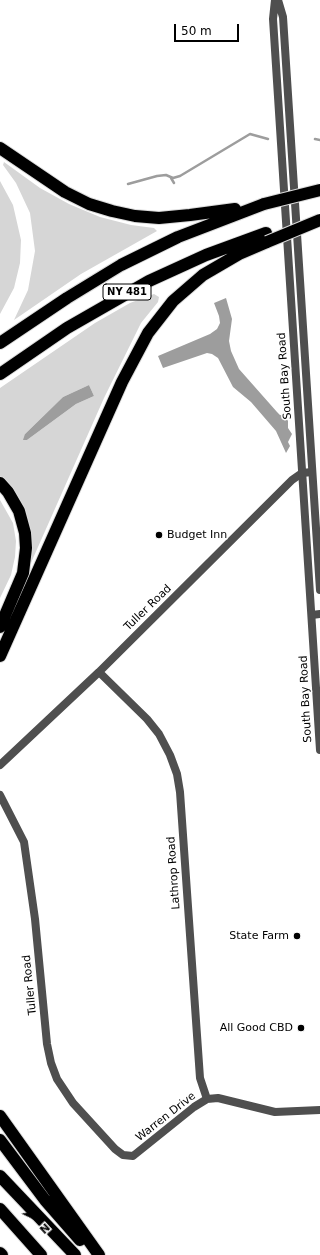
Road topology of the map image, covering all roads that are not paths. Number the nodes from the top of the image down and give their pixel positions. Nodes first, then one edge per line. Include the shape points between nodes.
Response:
1 (277, 0) edge
2 (0, 148) edge
3 (320, 190) edge
4 (264, 204) junction
5 (320, 220) edge
6 (267, 238) junction
7 (0, 343) edge
8 (0, 374) edge
9 (312, 472) junction
10 (302, 473) junction
11 (0, 483) edge
12 (320, 590) edge
13 (316, 615) edge
14 (0, 627) edge
15 (0, 656) edge
16 (99, 672) junction
17 (320, 750) edge
18 (0, 765) edge
19 (0, 795) edge
20 (207, 1099) junction
21 (320, 1110) edge
22 (0, 1116) edge
23 (0, 1140) edge
24 (120, 1153) joint
25 (0, 1176) edge
26 (0, 1209) edge
27 (40, 1255) edge
28 (74, 1255) edge
29 (95, 1255) edge
30 (99, 1255) edge

1 - 9 street, South Bay Road via 283,17
1 - 10 street, South Bay Road via 273,19
2 - 4 highway via 65,192 95,206 124,214 174,217
3 - 4 highway, NY 481, bridge
4 - 7 highway, NY 481 via 207,225 142,254 87,285
5 - 6 highway, NY 481, bridge
6 - 8 highway, NY 481 via 206,255 149,280 67,328
6 - 15 highway via 203,275 173,301 148,332 122,382
9 - 10 street
9 - 12 street, South Bay Road
10 - 13 street, South Bay Road
10 - 16 street, Tuller Road via 292,480
11 - 14 highway via 19,511 26,548 23,573
13 - 17 street, South Bay Road
16 - 18 street, Tuller Road
16 - 20 street, Lathrop Road via 159,734 177,774 200,1078
19 - 24 street, Tuller Road via 24,842 51,1063 57,1079 73,1103
20 - 21 street, Warren Drive via 218,1098 275,1112
20 - 24 street, Warren Drive via 133,1156
22 - 30 highway
23 - 29 highway via 49,1204
25 - 28 highway
26 - 27 highway

